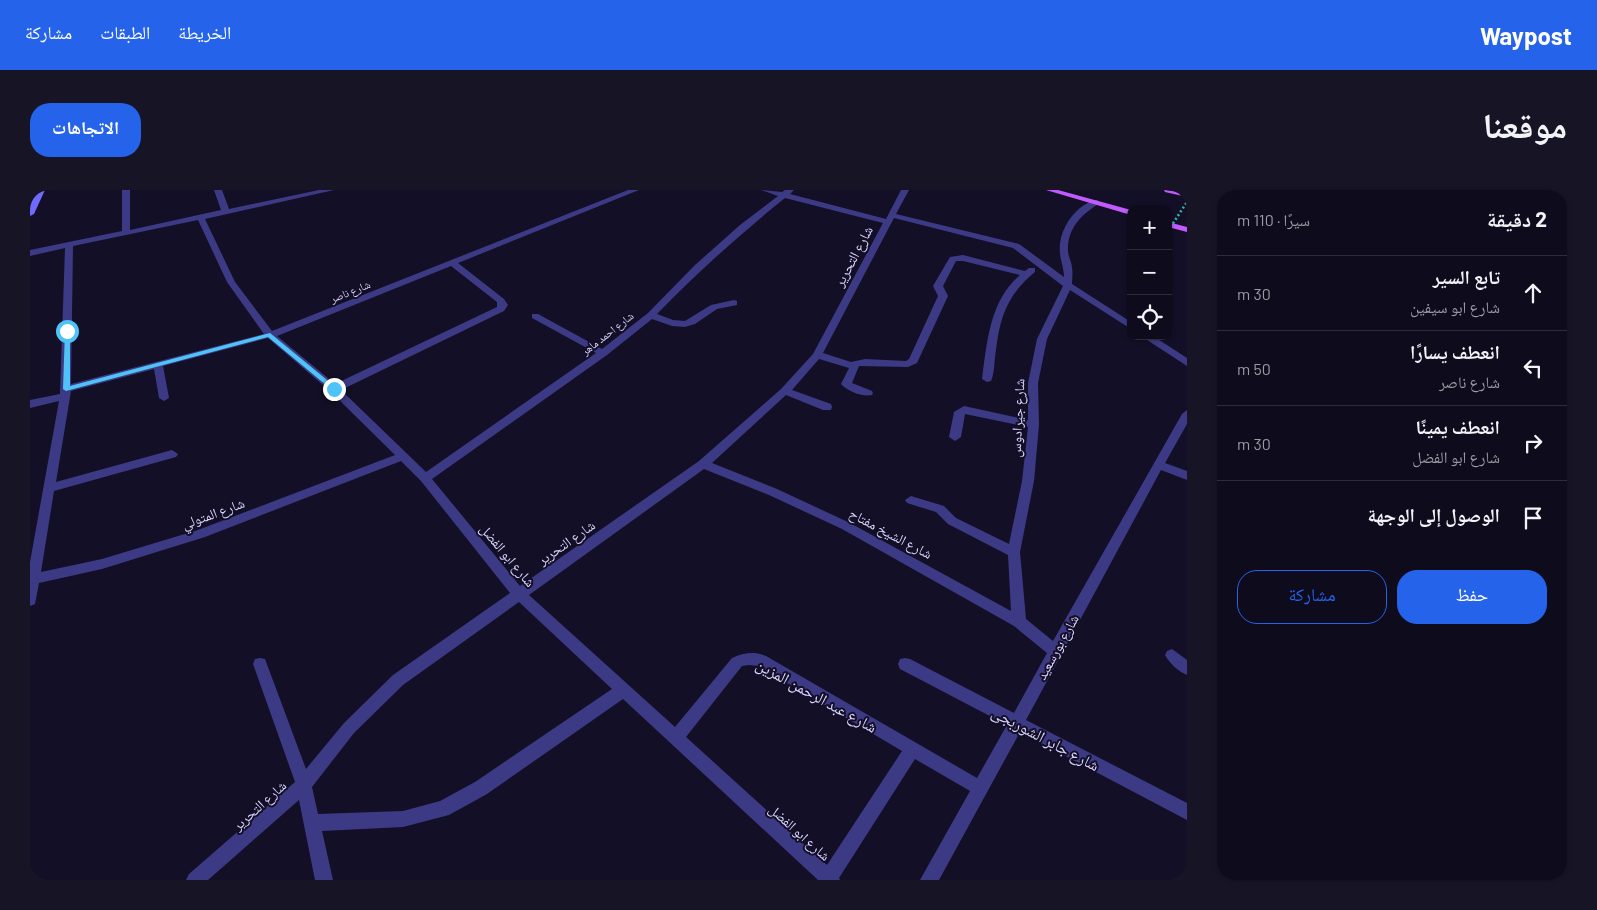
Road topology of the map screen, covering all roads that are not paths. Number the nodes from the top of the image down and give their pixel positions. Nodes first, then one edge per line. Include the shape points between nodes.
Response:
1 (41, 190) edge
2 (126, 190) edge
3 (218, 190) edge
4 (326, 190) edge
5 (635, 190) edge
6 (765, 190) edge
7 (905, 190) edge
8 (1050, 190) edge
9 (1168, 190) edge
10 (787, 192) edge
11 (1187, 196) edge
12 (1095, 202) junction
13 (226, 212) junction
14 (1127, 212) edge
15 (30, 214) edge
16 (201, 218) junction
17 (890, 218) junction
18 (1172, 225) edge
19 (1187, 230) edge
20 (126, 234) junction
21 (69, 246) junction
22 (30, 253) edge
23 (452, 263) junction
24 (1041, 264) junction
25 (1026, 274) junction
26 (1068, 285) junction
27 (734, 303) dead end
28 (651, 315) junction
29 (535, 316) dead end
30 (1127, 323) edge
31 (270, 335) junction
32 (1152, 340) edge
33 (603, 353) junction
34 (818, 355) junction
35 (1187, 363) edge
36 (158, 365) junction
37 (855, 365) junction
38 (987, 379) dead end
39 (334, 389) junction
40 (786, 391) junction
41 (66, 393) junction
42 (868, 393) dead end
43 (164, 398) dead end
44 (30, 404) edge
45 (827, 407) dead end
46 (1187, 414) edge
47 (1034, 425) junction
48 (954, 437) dead end
49 (172, 454) dead end
50 (401, 457) junction
51 (703, 464) junction
52 (1158, 465) junction
53 (1187, 476) edge
54 (425, 478) junction
55 (51, 488) junction
56 (911, 500) dead end
57 (1014, 552) junction
58 (32, 579) edge
59 (519, 594) junction
60 (30, 600) edge
61 (1019, 622) junction
62 (1054, 650) junction
63 (1172, 655) dead end
64 (260, 664) dead end
65 (906, 664) dead end
66 (1187, 669) edge
67 (623, 690) junction
68 (1016, 722) junction
69 (676, 738) junction
70 (913, 749) junction
71 (304, 785) junction
72 (981, 789) junction
73 (1187, 812) edge
74 (312, 823) junction
75 (829, 879) edge
76 (195, 880) edge
77 (324, 880) edge
78 (929, 880) edge

1 - 15 street
2 - 20 street
3 - 13 street
4 - 13 street
5 - 23 street, شارع ناصر
6 - 10 street
7 - 17 street, شارع التحرير
8 - 12 main road
9 - 11 main road
10 - 17 street
10 - 28 street, شارع احمد ماهر via 698,267
12 - 14 main road
12 - 26 street via 1071,223 1065,237
13 - 16 street
16 - 20 street
16 - 31 street, شارع ابو الفضل via 231,282
17 - 24 street via 1007,242 1024,250
17 - 34 street, شارع التحرير
18 - 19 main road
20 - 21 street
21 - 22 street
21 - 41 street
23 - 31 street, شارع ناصر
23 - 39 street via 501,302 501,308
24 - 25 street
24 - 26 street
25 - 37 street via 963,258 953,259 938,285 943,296 913,361 904,365 866,362
25 - 38 street via 1010,290 999,308
26 - 30 street
26 - 47 street, شارع جيرادوس via 1042,340 1032,383
27 - 28 street via 720,305 694,322 683,324
28 - 33 street, شارع احمد ماهر
29 - 33 street
31 - 36 street, شارع ناصر
31 - 39 street, شارع ابو الفضل
32 - 35 street
33 - 54 street, شارع احمد ماهر
34 - 37 street
34 - 40 street, شارع التحرير
36 - 41 street, شارع ناصر
36 - 43 street
37 - 42 street via 846,384
39 - 50 street, شارع ابو الفضل
40 - 45 street
40 - 51 street, شارع التحرير
41 - 44 street, شارع ناصر
41 - 55 street
46 - 52 street, شارع بورسعيد
47 - 48 street via 964,410 959,412
47 - 57 street, شارع جيرادوس via 1028,480
49 - 55 street
50 - 54 street, شارع ابو الفضل
50 - 58 street, شارع المتولي via 201,534 102,564
51 - 59 street, شارع التحرير
51 - 61 street, شارع الشيخ مفتاح via 846,526
52 - 53 street
52 - 62 street, شارع بورسعيد
54 - 59 street, شارع ابو الفضل
55 - 58 street
56 - 57 street via 940,509 952,521
57 - 61 street, شارع جيرادوس
58 - 60 street
59 - 67 street, شارع ابو الفضل
59 - 71 street, شارع التحرير via 398,680 349,728
61 - 62 street, شارع الشيخ مفتاح
62 - 68 street, شارع بورسعيد
63 - 66 street
64 - 71 street
65 - 68 street, شارع جابر الشوربجى
67 - 69 street, شارع ابو الفضل
67 - 74 street via 481,788 443,808 402,819
68 - 72 street, شارع بورسعيد
68 - 73 street, شارع جابر الشوربجى
69 - 70 street, شارع عبد الرحمن المزين via 737,662 748,658 760,660
69 - 75 street, شارع ابو الفضل
70 - 72 street, شارع عبد الرحمن المزين
70 - 75 street
71 - 74 street
71 - 76 street, شارع التحرير
72 - 78 street, شارع بورسعيد
74 - 77 street

